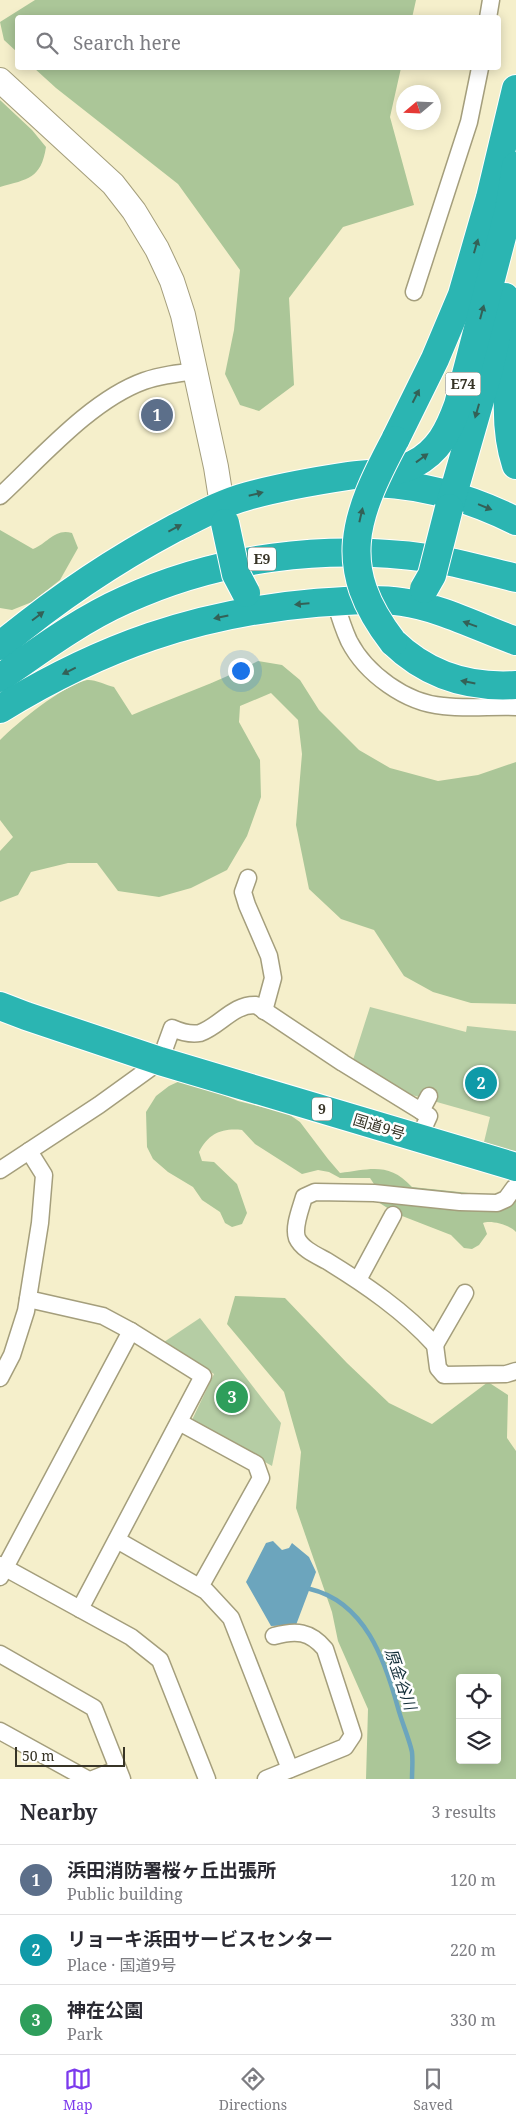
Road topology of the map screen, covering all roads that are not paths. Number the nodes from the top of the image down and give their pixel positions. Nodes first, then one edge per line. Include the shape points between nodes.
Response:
1 (491, 0) edge
2 (488, 15) edge
3 (480, 70) edge
4 (0, 80) edge
5 (516, 89) edge
6 (516, 166) edge
7 (516, 244) edge
8 (414, 292) dead end
9 (516, 325) edge
10 (197, 371) junction
11 (516, 465) edge
12 (290, 486) junction
13 (0, 496) edge
14 (451, 502) junction
15 (224, 514) junction
16 (516, 521) edge
17 (516, 578) edge
18 (412, 596) junction
19 (335, 601) junction
20 (269, 607) junction
21 (516, 641) edge
22 (0, 646) edge
23 (0, 680) edge
24 (516, 685) edge
25 (516, 707) edge
26 (0, 709) edge
27 (248, 878) dead end
28 (0, 991) edge
29 (0, 1006) edge
30 (264, 1011) junction
31 (128, 1050) junction
32 (160, 1061) junction
33 (429, 1096) dead end
34 (421, 1111) junction
35 (419, 1138) junction
36 (30, 1151) junction
37 (0, 1170) edge
38 (515, 1181) edge
39 (393, 1215) dead end
40 (358, 1280) junction
41 (465, 1293) dead end
42 (28, 1300) junction
43 (131, 1331) junction
44 (435, 1345) junction
45 (516, 1370) edge
46 (0, 1378) edge
47 (179, 1422) junction
48 (117, 1540) junction
49 (2, 1570) edge
50 (200, 1587) junction
51 (80, 1609) junction
52 (274, 1636) dead end
53 (0, 1654) edge
54 (0, 1731) edge
55 (290, 1770) junction
56 (120, 1774) edge
57 (87, 1779) edge
58 (93, 1779) edge
59 (207, 1779) edge
60 (266, 1779) edge

1 - 2 street
3 - 8 street via 469,122
4 - 10 street via 113,184 134,211 172,281
24 -> 5 highway, bridge via 484,685 444,676 407,656 380,625 364,593 356,545 362,508 372,483 435,358 462,296
12 -> 6 highway, E74 via 404,468 425,457 445,437 458,405 509,210
7 -> 14 highway via 489,369
9 - 11 highway via 507,412 509,439
10 - 13 street via 166,375 119,393 72,428
10 - 15 street
12 - 14 highway via 333,482 414,486
15 -> 12 highway via 246,496
14 -> 16 highway
14 - 18 highway, bridge via 432,576
15 - 20 highway, bridge via 236,574 246,592
22 -> 15 highway via 126,556
17 - 23 highway, E9 via 429,558 389,554 340,553 268,558 194,574 158,586 89,618
18 - 19 highway
21 -> 18 highway via 422,606
19 -> 20 highway
19 - 25 street via 350,643 379,678 398,690 419,701 441,706
20 -> 26 highway via 203,620 134,641 44,683
27 - 30 street via 243,892 270,956 273,978
28 - 31 highway, 国道9号 / 9
29 - 31 highway, 国道9号 / 9
30 - 32 street via 245,1005 200,1032 190,1034 172,1028
30 - 34 street
31 - 32 highway, 国道9号 / 9
32 - 35 highway, 国道9号 / 9
32 - 36 street
33 - 34 street
34 - 35 street via 429,1116
35 - 38 highway, 国道9号 / 9 via 488,1159
36 - 37 street
36 - 42 street via 44,1175
38 - 40 street via 506,1199 497,1203 374,1193 309,1193 304,1197 296,1230 302,1246
39 - 40 street
40 - 44 street via 388,1302
41 - 44 street
42 - 43 street via 103,1316
42 - 46 street via 12,1355
43 - 47 street via 203,1376
43 - 49 street
44 - 45 street via 438,1368 444,1375 506,1374
47 - 48 street
47 - 50 street via 256,1464 261,1478
48 - 50 street
48 - 51 street
49 - 51 street
50 - 55 street via 231,1618
51 - 59 street via 131,1636 160,1660
52 - 55 street via 290,1632 302,1634 317,1639 325,1649 353,1735 345,1747
53 - 56 street via 94,1708
54 - 57 street
55 - 60 street
56 - 58 street

